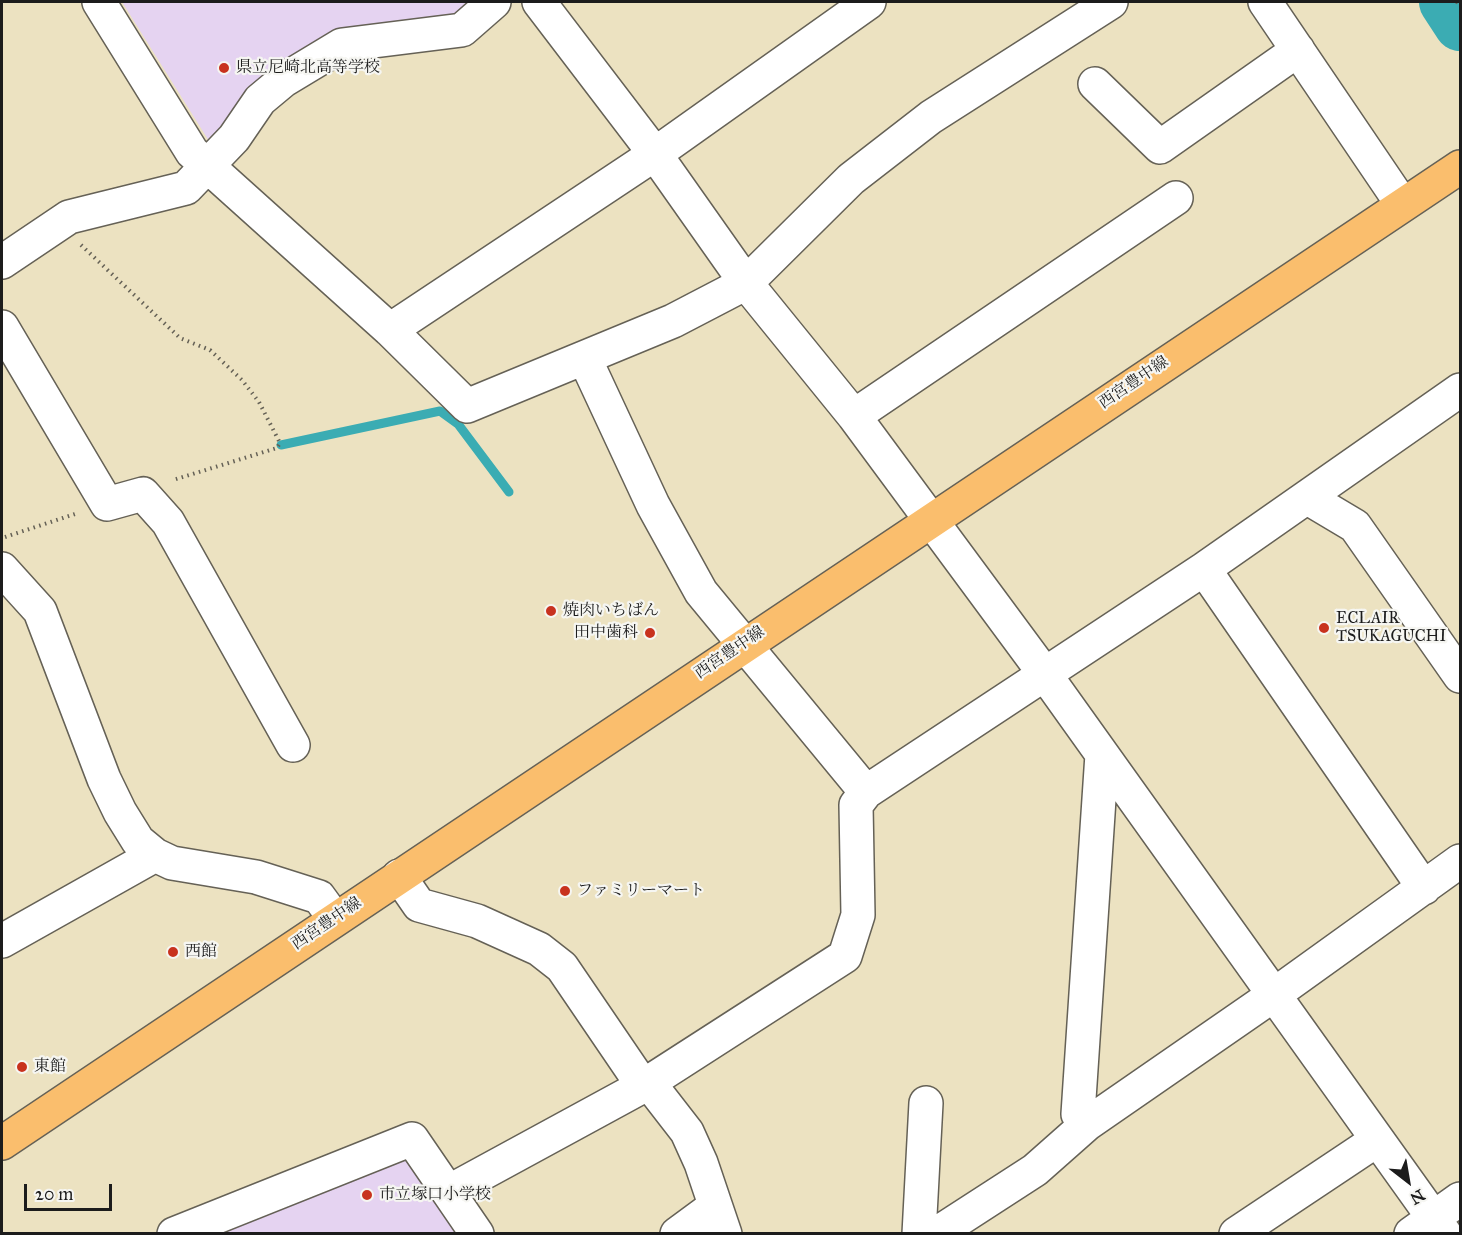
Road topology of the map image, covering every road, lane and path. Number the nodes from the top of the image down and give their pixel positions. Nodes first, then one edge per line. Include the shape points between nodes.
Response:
1 (99, 2) edge
2 (494, 2) edge
3 (539, 2) edge
4 (869, 2) edge
5 (1111, 2) edge
6 (1265, 2) edge
7 (1457, 2) edge
8 (1461, 7) edge
9 (1298, 50) junction
10 (1095, 84) dead end
11 (655, 154) junction
12 (1461, 167) edge
13 (207, 168) junction
14 (1176, 198) dead end
15 (1402, 204) junction
16 (59, 224) junction
17 (2, 262) edge
18 (746, 283) junction
19 (2, 327) edge
20 (390, 330) junction
21 (585, 359) junction
22 (1461, 390) edge
23 (854, 416) junction
24 (143, 494) junction
25 (1308, 498) junction
26 (107, 504) junction
27 (930, 519) junction
28 (2, 538) edge
29 (2, 569) edge
30 (1204, 569) junction
31 (743, 645) junction
32 (1044, 673) junction
33 (1461, 676) edge
34 (292, 745) dead end
35 (1102, 754) junction
36 (866, 792) junction
37 (155, 855) junction
38 (1461, 861) edge
39 (399, 876) junction
40 (1424, 888) junction
41 (335, 919) junction
42 (2, 941) edge
43 (1275, 994) junction
44 (646, 1084) junction
45 (926, 1103) dead end
46 (1087, 1124) junction
47 (1377, 1140) junction
48 (2, 1143) edge
49 (450, 1191) junction
50 (1461, 1199) edge
51 (720, 1220) edge
52 (1430, 1228) edge
53 (174, 1233) edge
54 (477, 1233) edge
55 (677, 1233) edge
56 (919, 1233) edge
57 (936, 1233) edge
58 (1236, 1233) edge

1 - 13 street via 192,152
2 - 13 street via 462,30 342,45 284,80 260,100
3 - 11 street
4 - 11 street
5 - 18 street via 913,130 851,178
6 - 9 street
7 - 8 path
9 - 10 street via 1160,147
9 - 15 street
11 - 18 street
11 - 20 street
12 - 15 main road, 西宮豊中線
13 - 16 street via 186,188 69,217
13 - 20 street
14 - 23 street
15 - 27 main road, 西宮豊中線
16 - 17 street
16 - 24 path via 180,338 210,350 242,380 280,443 277,448 152,487
18 - 21 street via 673,321
18 - 23 street
19 - 26 street
20 - 21 street via 467,406
21 - 31 street via 653,505 695,583
22 - 25 street
23 - 27 street
24 - 26 street
24 - 34 street via 168,522
25 - 30 street
25 - 33 street via 1355,526
26 - 28 path
27 - 31 main road, 西宮豊中線
27 - 32 street
29 - 37 street via 40,611 112,795 132,832
30 - 32 street
30 - 40 street
31 - 36 street
31 - 39 main road, 西宮豊中線
32 - 35 street
32 - 36 street
35 - 43 street
35 - 46 street via 1078,1114
36 - 44 street via 856,805 858,915 845,956
37 - 41 street via 172,863 255,877 319,897
37 - 42 street
38 - 40 street
39 - 41 main road, 西宮豊中線
39 - 44 street via 419,904 477,921 539,949 562,967
40 - 43 street
41 - 48 main road, 西宮豊中線
43 - 46 street
43 - 47 street
44 - 49 street
44 - 51 street via 687,1132
45 - 56 street
46 - 57 street via 1035,1170
47 - 52 street
47 - 58 street
49 - 53 street via 412,1139
49 - 54 street
50 - 52 street
51 - 55 street

